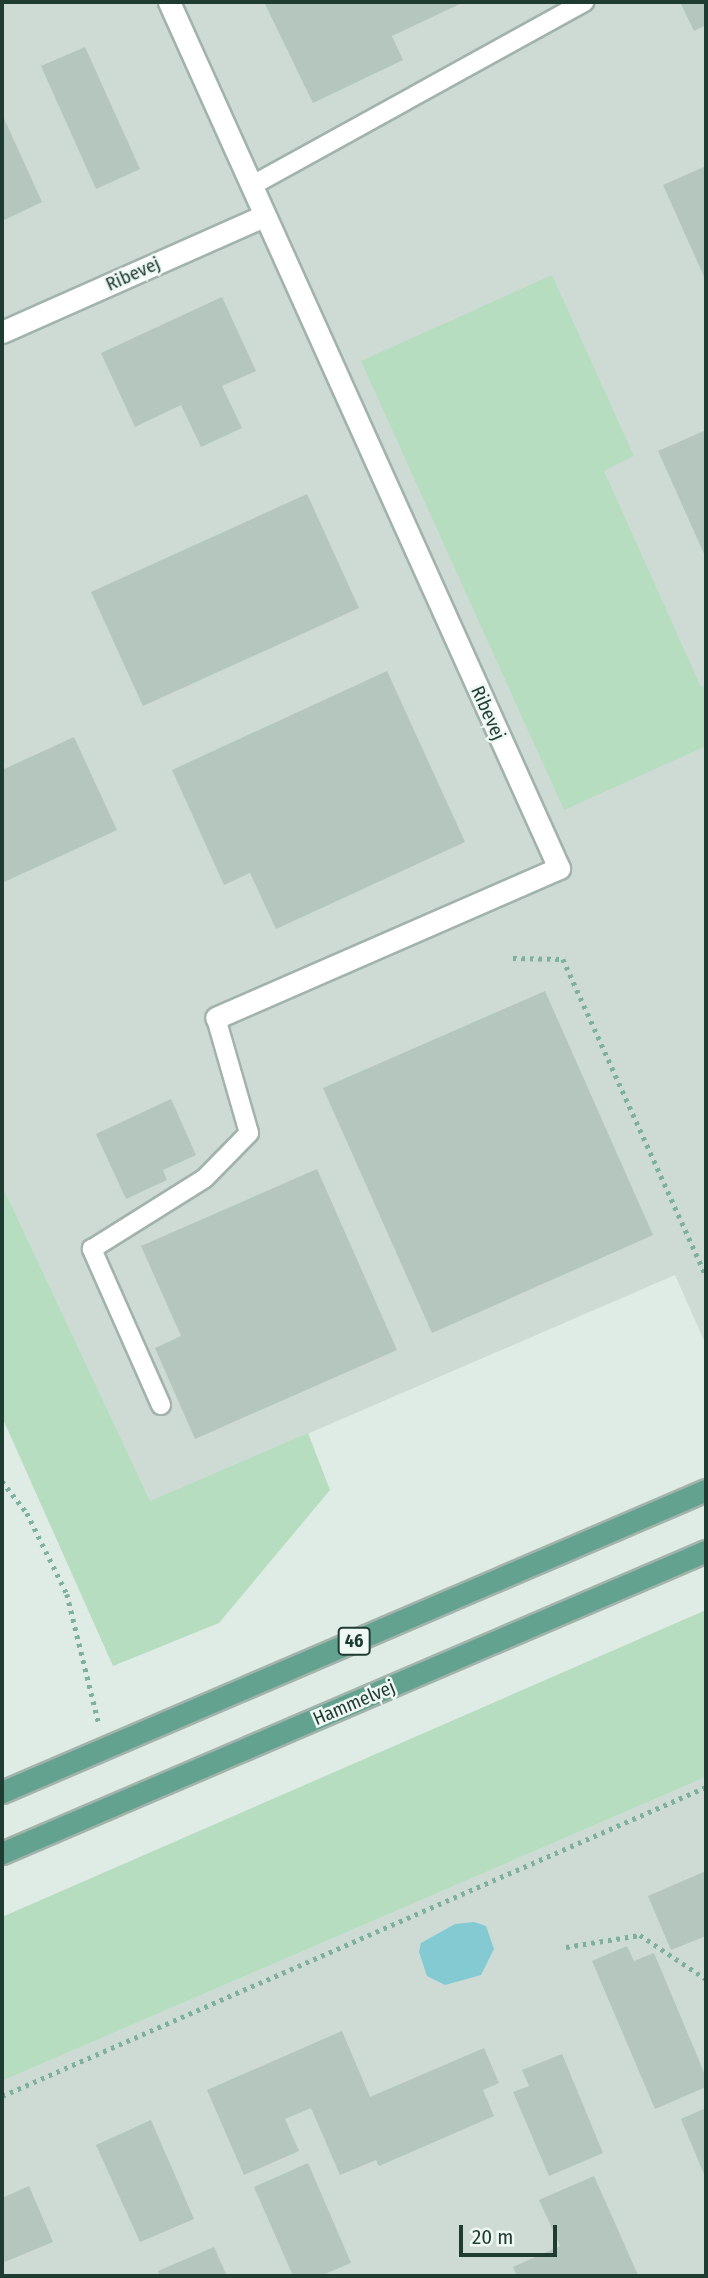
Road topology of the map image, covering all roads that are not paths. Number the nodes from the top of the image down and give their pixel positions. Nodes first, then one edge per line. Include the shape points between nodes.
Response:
1 (169, 2) edge
2 (585, 2) edge
3 (251, 186) junction
4 (264, 216) junction
5 (2, 332) edge
6 (216, 1018) joint
7 (161, 1405) dead end
8 (706, 1490) edge
9 (706, 1551) edge
10 (2, 1792) edge
11 (2, 1853) edge

1 - 3 street, Ribevej
2 - 3 lane
3 - 4 street, Ribevej
4 - 5 street, Ribevej
4 - 6 street, Ribevej via 559,868
6 - 7 lane via 249,1133 205,1178 92,1249
8 - 10 main road, 46
9 - 11 main road, Hammelvej

